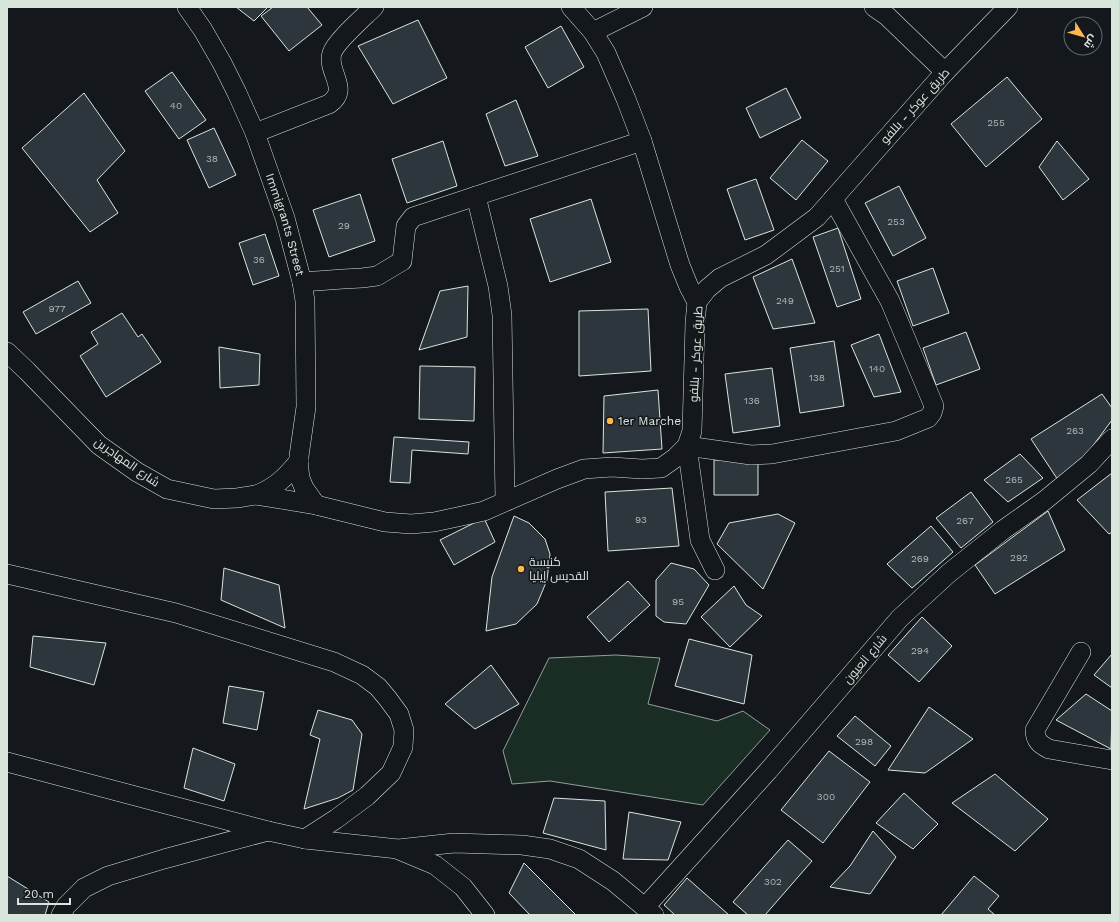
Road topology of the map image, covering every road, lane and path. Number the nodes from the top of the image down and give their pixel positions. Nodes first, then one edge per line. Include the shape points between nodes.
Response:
1 (187, 7) edge
2 (374, 7) edge
3 (571, 7) edge
4 (643, 7) edge
5 (874, 7) edge
6 (1008, 7) edge
7 (593, 32) junction
8 (946, 72) junction
9 (255, 133) junction
10 (642, 142) junction
11 (476, 196) junction
12 (833, 199) junction
13 (302, 282) junction
14 (698, 302) junction
15 (7, 352) edge
16 (7, 364) edge
17 (27, 371) junction
18 (1112, 439) edge
19 (687, 446) junction
20 (299, 462) junction
21 (256, 495) junction
22 (505, 500) junction
23 (316, 505) junction
24 (715, 570) dead end
25 (7, 574) edge
26 (1081, 652) dead end
27 (1112, 760) edge
28 (7, 762) edge
29 (268, 831) junction
30 (306, 839) junction
31 (398, 849) junction
32 (649, 911) edge
33 (61, 915) edge
34 (485, 915) edge

1 - 9 street, Immigrants Street via 222,63
2 - 9 street via 336,45 332,53 332,65 339,93 334,101
3 - 7 street
4 - 7 street
5 - 8 street via 887,16
6 - 8 street, طريق عوكر - بللفو
7 - 10 street via 606,54
8 - 12 street, طريق عوكر - بللفو
9 - 13 street, Immigrants Street via 285,218
10 - 11 street
10 - 14 street via 680,265
11 - 13 street via 413,217 406,226 402,261 377,276
11 - 22 street via 498,286 502,315
12 - 14 street, طريق عوكر - بللفو via 817,217 766,256 720,278 707,289
12 - 19 street via 890,301 934,406 932,413 928,418 896,431 772,454 751,455
13 - 20 street, Immigrants Street via 305,301 306,407
14 - 19 street, طريق عوكر - بللفو via 695,323 692,430
15 - 17 street, شارع المهاجرين
16 - 17 street
17 - 21 street, شارع المهاجرين via 99,444 137,472 167,489 214,499
18 - 32 street, شارع العيون via 1089,464 955,568 900,618
19 - 22 street via 661,468 584,469
19 - 24 street via 700,540
20 - 21 street, شارع المهاجرين via 279,483
20 - 23 street, Immigrants Street via 300,478
21 - 23 street, شارع المهاجرين
22 - 23 street via 484,511 434,522 411,524 385,522
25 - 30 street via 206,622 334,662 362,675 378,687 399,714 404,730 402,747 391,773 367,796
26 - 27 street via 1035,730 1035,736 1049,749
28 - 29 street
29 - 30 street
29 - 33 street via 108,876 84,888 66,906
30 - 31 street
31 - 32 street via 454,843 550,850 579,859 613,881
31 - 34 street via 435,864 463,887

